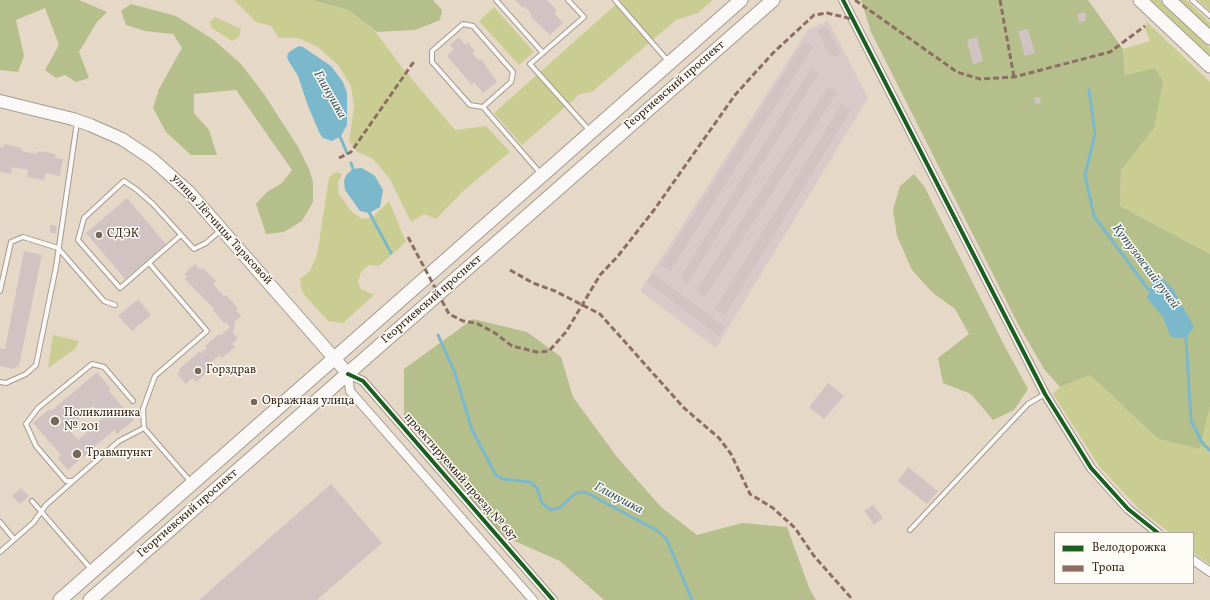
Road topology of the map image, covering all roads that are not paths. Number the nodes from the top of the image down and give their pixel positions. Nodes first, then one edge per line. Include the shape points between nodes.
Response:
1 (496, 0) edge
2 (568, 0) edge
3 (616, 0) edge
4 (741, 0) edge
5 (774, 0) edge
6 (843, 0) edge
7 (1140, 0) edge
8 (1169, 0) edge
9 (1192, 0) edge
10 (1210, 16) edge
11 (1210, 38) edge
12 (543, 53) junction
13 (670, 63) junction
14 (1210, 66) edge
15 (0, 101) edge
16 (483, 107) junction
17 (77, 120) junction
18 (591, 133) junction
19 (543, 176) junction
20 (222, 230) junction
21 (181, 235) junction
22 (58, 248) junction
23 (148, 263) junction
24 (0, 291) edge
25 (115, 305) dead end
26 (335, 359) junction
27 (348, 374) junction
28 (0, 382) edge
29 (1045, 394) junction
30 (133, 401) dead end
31 (144, 428) junction
32 (73, 481) junction
33 (192, 484) junction
34 (32, 501) dead end
35 (41, 512) junction
36 (0, 522) edge
37 (910, 530) dead end
38 (1157, 532) edge
39 (14, 539) junction
40 (0, 552) edge
41 (1194, 561) edge
42 (93, 571) junction
43 (1210, 572) edge
44 (60, 600) edge
45 (90, 600) edge
46 (533, 600) edge
47 (553, 600) edge

1 - 12 lane
2 - 12 lane via 584,17
3 - 13 lane
4 - 13 main road, Георгиевский проспект
5 - 27 main road, Георгиевский проспект
6 - 29 street
7 - 14 main road
8 - 11 main road
9 - 10 lane
12 - 18 lane via 530,64
13 - 18 main road, Георгиевский проспект
15 - 17 main road, улица Лётчицы Тарасовой
16 - 16 lane via 470,105 432,62 432,51 463,24 473,26 513,72 511,82
16 - 19 lane
17 - 20 main road, улица Лётчицы Тарасовой via 122,139 152,159 178,180
17 - 22 lane
18 - 19 main road, Георгиевский проспект
19 - 26 main road, Георгиевский проспект
20 - 21 lane via 194,249
20 - 26 main road, улица Лётчицы Тарасовой
21 - 23 lane
21 - 23 lane via 138,190 124,182 84,218 78,240 120,288
22 - 24 lane via 23,237 11,242
22 - 25 lane via 104,301
22 - 28 lane via 36,364 26,374 6,383
23 - 31 lane via 207,331 155,376 143,409
26 - 27 main road, улица Лётчицы Тарасовой
26 - 33 main road, Георгиевский проспект
27 - 45 main road, Георгиевский проспект
27 - 46 street, проектируемый проезд № 687 via 350,391
27 - 47 street, проектируемый проезд № 687 via 363,381
29 - 37 lane via 1028,404
29 - 38 street via 1091,468 1128,510
30 - 32 lane via 104,367 92,364 38,408 26,424 36,446 66,481
31 - 32 lane via 119,441
31 - 33 lane
32 - 35 lane
33 - 42 main road, Георгиевский проспект
34 - 35 lane
35 - 39 lane via 33,523
35 - 42 lane
36 - 39 lane
39 - 40 lane
41 - 43 street
42 - 44 main road, Георгиевский проспект

